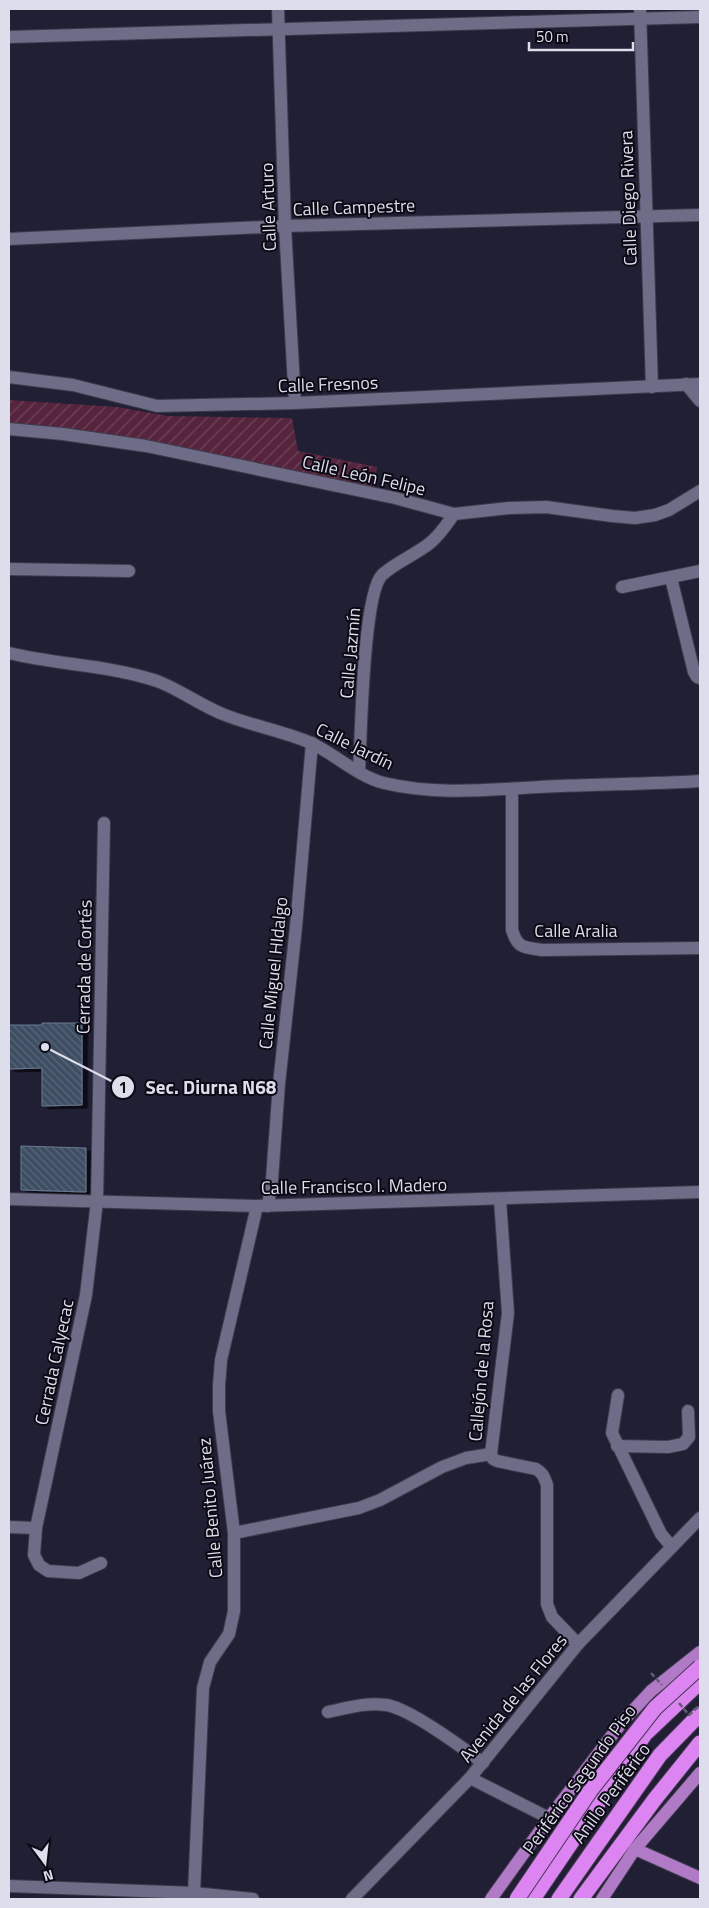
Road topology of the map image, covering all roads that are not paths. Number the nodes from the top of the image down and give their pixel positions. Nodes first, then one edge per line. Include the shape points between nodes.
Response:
1 (278, 9) edge
2 (640, 14) edge
3 (700, 17) edge
4 (279, 30) junction
5 (9, 38) edge
6 (700, 215) edge
7 (646, 217) junction
8 (285, 226) junction
9 (9, 239) edge
10 (9, 377) edge
11 (686, 384) junction
12 (700, 384) edge
13 (652, 387) junction
14 (700, 401) edge
15 (294, 403) junction
16 (11, 431) edge
17 (700, 491) edge
18 (454, 514) junction
19 (9, 569) edge
20 (129, 570) dead end
21 (700, 571) edge
22 (671, 578) junction
23 (622, 587) dead end
24 (9, 653) edge
25 (697, 675) edge
26 (312, 743) junction
27 (359, 771) junction
28 (700, 781) edge
29 (512, 789) junction
30 (104, 823) dead end
31 (700, 948) edge
32 (700, 1192) edge
33 (9, 1199) edge
34 (500, 1200) junction
35 (97, 1202) junction
36 (263, 1206) junction
37 (618, 1395) dead end
38 (688, 1411) dead end
39 (617, 1446) junction
40 (491, 1454) junction
41 (700, 1518) edge
42 (9, 1527) edge
43 (36, 1528) junction
44 (234, 1533) junction
45 (672, 1547) junction
46 (101, 1563) dead end
47 (578, 1644) junction
48 (700, 1652) edge
49 (700, 1667) edge
50 (700, 1682) edge
51 (328, 1712) dead end
52 (700, 1714) edge
53 (700, 1743) edge
54 (483, 1763) junction
55 (700, 1773) edge
56 (470, 1778) junction
57 (549, 1818) junction
58 (635, 1849) junction
59 (700, 1878) edge
60 (9, 1886) edge
61 (194, 1893) junction
62 (253, 1899) edge
63 (352, 1899) edge
64 (491, 1899) edge
65 (517, 1899) edge
66 (533, 1899) edge
67 (559, 1899) edge
68 (581, 1899) edge
69 (602, 1899) edge

1 - 4 street, Calle Arturo
2 - 3 street
2 - 4 street
2 - 7 street, Calle Diego Rivera
4 - 5 street
4 - 8 street, Calle Arturo
6 - 7 street, Calle Campestre
7 - 8 street, Calle Campestre
7 - 13 street, Calle Diego Rivera
8 - 9 street, Calle Campestre
8 - 15 street, Calle Arturo
10 - 15 street, Calle Fresnos via 73,385 157,406
11 - 12 street, Calle Fresnos
11 - 13 street, Calle Fresnos
11 - 14 street
13 - 15 street, Calle Fresnos
16 - 18 street, Calle León Felipe via 63,434 146,446 395,498
17 - 18 street, Calle León Felipe via 669,510 635,518 546,507
18 - 27 street, Calle Jazmín via 430,543 381,576 374,592 367,623
19 - 20 street
21 - 22 street
22 - 23 street
22 - 25 street
24 - 26 street, Calle Jardín via 104,668 157,681 234,719
26 - 27 street, Calle Jardín
26 - 36 street, Calle Miguel HIdalgo via 272,1179
27 - 29 street, Calle Jardín via 382,782 416,789
28 - 29 street, Calle Jardín
29 - 31 street, Calle Aralia via 512,930 516,941 523,947 542,950
30 - 35 street, Cerrada de Cortés
32 - 34 street, Calle Francisco I. Madero
33 - 35 street, Calle Francisco I. Madero
34 - 36 street, Calle Francisco I. Madero
34 - 40 street, Callejón de la Rosa via 508,1313
35 - 36 street, Calle Francisco I. Madero
35 - 43 street, Cerrada Calyecac via 86,1295
36 - 44 street, Calle Benito Juárez via 221,1360 219,1411
37 - 39 street via 612,1433
38 - 39 street via 689,1437 683,1444 668,1447
39 - 45 street via 661,1534
40 - 44 street via 466,1458 359,1508
40 - 47 street, Callejón de la Rosa via 497,1462 536,1469 544,1477 547,1485 548,1604 552,1617
41 - 45 street, Avenida de las Flores
42 - 43 street
43 - 46 street, Cerrada Calyecac via 34,1555 39,1566 48,1571 80,1573
44 - 61 street, Calle Benito Juárez via 234,1611 229,1634 210,1662 203,1688
45 - 47 street, Avenida de las Flores
47 - 54 street, Avenida de las Flores
48 - 57 main road via 651,1691
49 - 65 highway, Periférico Segundo Piso, bridge via 655,1708 590,1791
50 - 66 highway, Anillo Periférico via 645,1734
51 - 54 street via 368,1704 388,1705 407,1713
52 - 67 highway, Anillo Periférico via 660,1755
53 - 68 highway via 654,1799
54 - 56 street, Avenida de las Flores
55 - 58 main road
56 - 57 street
56 - 63 street, Avenida de las Flores
57 - 64 main road
58 - 59 main road
58 - 69 main road
60 - 61 street
61 - 62 street

